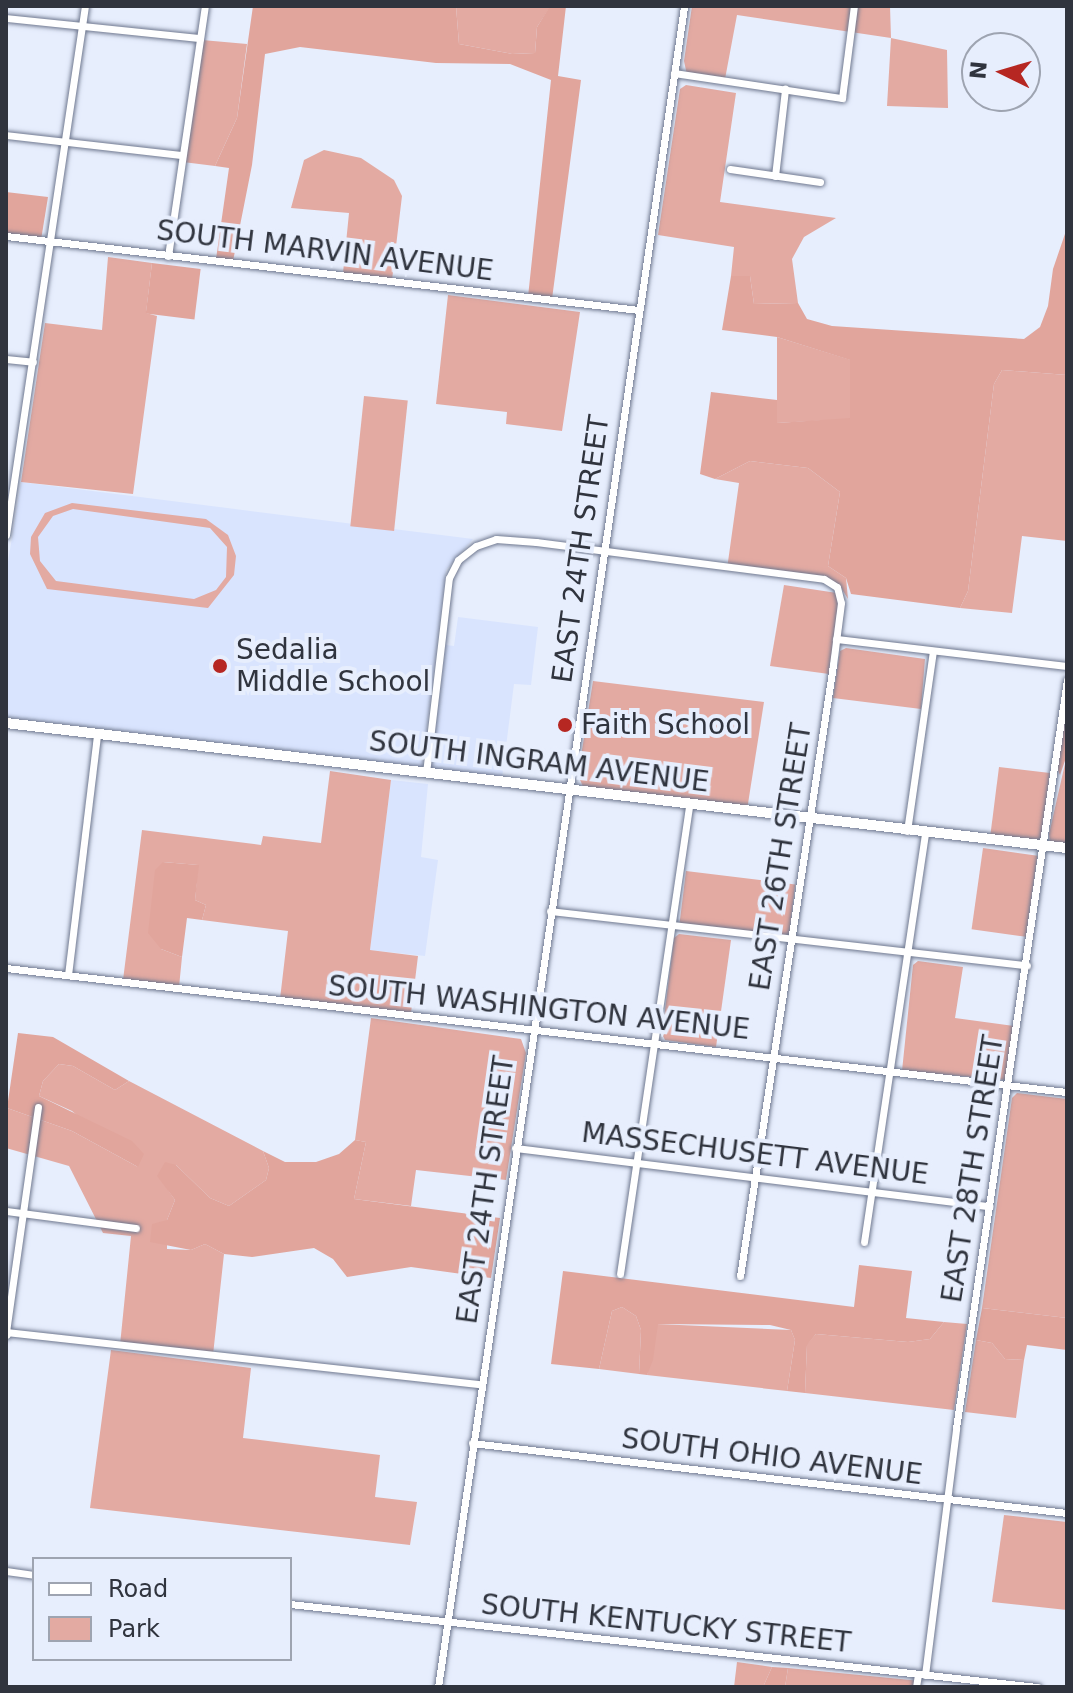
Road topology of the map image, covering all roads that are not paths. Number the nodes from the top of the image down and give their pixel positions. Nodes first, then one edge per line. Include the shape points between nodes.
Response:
1 (85, 6) edge
2 (205, 6) edge
3 (684, 6) edge
4 (854, 6) edge
5 (6, 18) edge
6 (82, 26) junction
7 (200, 38) junction
8 (674, 73) junction
9 (785, 89) junction
10 (6, 135) edge
11 (65, 141) junction
12 (182, 155) junction
13 (730, 169) dead end
14 (775, 176) junction
15 (820, 182) dead end
16 (6, 236) edge
17 (48, 240) junction
18 (168, 256) junction
19 (639, 310) junction
20 (6, 359) edge
21 (33, 362) junction
22 (6, 480) edge
23 (16, 481) junction
24 (6, 535) edge
25 (604, 550) junction
26 (836, 639) junction
27 (933, 651) junction
28 (1067, 666) edge
29 (1067, 680) edge
30 (6, 723) edge
31 (97, 734) junction
32 (426, 773) junction
33 (568, 789) junction
34 (689, 804) junction
35 (809, 818) junction
36 (907, 831) junction
37 (925, 833) junction
38 (1044, 845) junction
39 (1067, 848) edge
40 (550, 911) junction
41 (671, 924) junction
42 (791, 938) junction
43 (909, 952) junction
44 (1027, 965) junction
45 (6, 968) edge
46 (68, 975) junction
47 (533, 1027) junction
48 (653, 1042) junction
49 (773, 1056) junction
50 (890, 1071) junction
51 (1008, 1085) junction
52 (1067, 1092) edge
53 (38, 1107) dead end
54 (515, 1148) junction
55 (636, 1161) junction
56 (755, 1174) junction
57 (871, 1189) junction
58 (989, 1206) junction
59 (6, 1211) edge
60 (24, 1213) junction
61 (136, 1228) dead end
62 (864, 1242) dead end
63 (620, 1274) dead end
64 (740, 1276) dead end
65 (6, 1333) edge
66 (480, 1384) junction
67 (472, 1443) junction
68 (947, 1499) junction
69 (1067, 1513) edge
70 (6, 1571) edge
71 (32, 1575) edge
72 (292, 1604) edge
73 (448, 1622) junction
74 (922, 1675) junction
75 (970, 1684) edge
76 (438, 1687) edge
77 (916, 1687) edge
78 (1037, 1687) edge

1 - 6 street
2 - 7 street
3 - 8 street, EAST 24TH STREET
4 - 9 street via 842,98
5 - 6 street
6 - 7 street
6 - 11 street
7 - 12 street
8 - 9 street
8 - 19 street, EAST 24TH STREET
9 - 14 street
10 - 11 street
11 - 12 street
11 - 17 street
12 - 18 street
13 - 14 street
14 - 15 street
16 - 17 street, SOUTH MARVIN AVENUE
17 - 18 street, SOUTH MARVIN AVENUE
17 - 21 street
18 - 19 street, SOUTH MARVIN AVENUE
19 - 25 street, EAST 24TH STREET
20 - 21 street
21 - 23 street
22 - 23 street
23 - 24 street
25 - 26 street, EAST 26TH STREET via 833,582 841,593
25 - 32 street, EAST 26TH STREET via 496,539 458,560 445,602
25 - 33 street, EAST 24TH STREET
26 - 27 street
26 - 35 street, EAST 26TH STREET
27 - 28 street
27 - 36 street
29 - 38 street, EAST 28TH STREET
30 - 31 main road, SOUTH INGRAM AVENUE
31 - 32 main road, SOUTH INGRAM AVENUE
31 - 46 street
32 - 33 main road, SOUTH INGRAM AVENUE
33 - 34 main road, SOUTH INGRAM AVENUE
33 - 40 street, EAST 24TH STREET
34 - 35 main road, SOUTH INGRAM AVENUE
34 - 41 street
35 - 36 main road, SOUTH INGRAM AVENUE
35 - 42 street, EAST 26TH STREET
36 - 37 main road, SOUTH INGRAM AVENUE
37 - 38 main road, SOUTH INGRAM AVENUE
37 - 43 street
38 - 39 main road, SOUTH INGRAM AVENUE
38 - 44 street, EAST 28TH STREET
40 - 41 street
40 - 47 street, EAST 24TH STREET
41 - 42 street
41 - 48 street
42 - 43 street
42 - 49 street, EAST 26TH STREET
43 - 44 street
43 - 50 street
44 - 51 street, EAST 28TH STREET
45 - 46 street, SOUTH WASHINGTON AVENUE
46 - 47 street, SOUTH WASHINGTON AVENUE
47 - 48 street, SOUTH WASHINGTON AVENUE
47 - 54 street, EAST 24TH STREET
48 - 49 street, SOUTH WASHINGTON AVENUE
48 - 55 street
49 - 50 street, SOUTH WASHINGTON AVENUE
49 - 56 street, EAST 26TH STREET
50 - 51 street, SOUTH WASHINGTON AVENUE
50 - 57 street
51 - 52 street, SOUTH WASHINGTON AVENUE
51 - 58 street, EAST 28TH STREET
53 - 60 street
54 - 55 street, MASSECHUSETT AVENUE
54 - 66 street, EAST 24TH STREET
55 - 56 street, MASSECHUSETT AVENUE
55 - 63 street
56 - 57 street, MASSECHUSETT AVENUE
56 - 64 street, EAST 26TH STREET
57 - 58 street, MASSECHUSETT AVENUE
57 - 62 street
58 - 68 street, EAST 28TH STREET
59 - 60 street
60 - 61 street
60 - 65 street
65 - 66 street
66 - 67 street, EAST 24TH STREET
67 - 68 street, SOUTH OHIO AVENUE
67 - 73 street, EAST 24TH STREET
68 - 69 street, SOUTH OHIO AVENUE
68 - 74 street, EAST 28TH STREET
70 - 71 street
72 - 73 street, SOUTH KENTUCKY STREET
73 - 74 street, SOUTH KENTUCKY STREET
73 - 76 street, EAST 24TH STREET
74 - 75 street, SOUTH KENTUCKY STREET
74 - 77 street, EAST 28TH STREET
75 - 78 street, SOUTH KENTUCKY STREET

